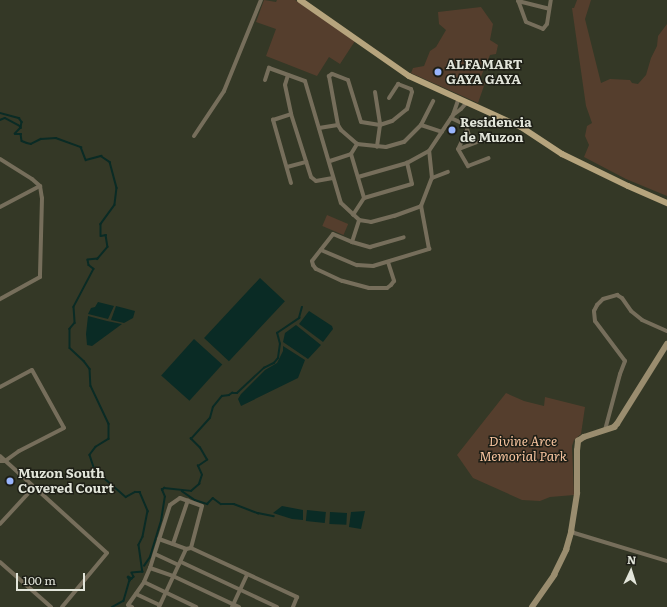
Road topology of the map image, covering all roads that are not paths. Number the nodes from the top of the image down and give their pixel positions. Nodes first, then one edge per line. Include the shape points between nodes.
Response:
1 (261, 0) edge
2 (300, 0) edge
3 (518, 0) edge
4 (551, 0) edge
5 (528, 1) edge
6 (549, 9) junction
7 (288, 75) junction
8 (264, 80) dead end
9 (375, 92) dead end
10 (389, 98) dead end
11 (459, 98) junction
12 (433, 101) dead end
13 (467, 102) junction
14 (291, 114) junction
15 (452, 116) junction
16 (338, 125) junction
17 (421, 125) junction
18 (380, 126) junction
19 (318, 128) junction
20 (467, 130) junction
21 (442, 132) junction
22 (194, 136) dead end
23 (488, 138) dead end
24 (357, 144) junction
25 (471, 144) junction
26 (377, 147) junction
27 (458, 149) junction
28 (429, 151) junction
29 (351, 154) junction
30 (489, 158) dead end
31 (0, 159) edge
32 (330, 161) junction
33 (306, 162) junction
34 (408, 163) junction
35 (287, 167) junction
36 (448, 172) dead end
37 (358, 177) junction
38 (333, 178) junction
39 (432, 178) junction
40 (291, 183) dead end
41 (40, 186) junction
42 (364, 198) junction
43 (667, 203) edge
44 (420, 206) junction
45 (0, 207) edge
46 (353, 215) junction
47 (359, 220) junction
48 (404, 237) dead end
49 (352, 242) junction
50 (321, 250) junction
51 (388, 262) junction
52 (0, 299) edge
53 (667, 330) edge
54 (667, 344) edge
55 (0, 387) edge
56 (605, 430) junction
57 (0, 456) edge
58 (2, 461) edge
59 (34, 487) junction
60 (188, 500) junction
61 (0, 524) edge
62 (571, 532) junction
63 (159, 539) junction
64 (173, 544) junction
65 (191, 548) junction
66 (186, 549) junction
67 (155, 554) junction
68 (667, 561) edge
69 (0, 562) edge
70 (180, 564) junction
71 (150, 568) junction
72 (247, 575) junction
73 (173, 576) junction
74 (144, 582) junction
75 (240, 589) junction
76 (165, 592) junction
77 (136, 594) junction
78 (160, 606) edge
79 (233, 606) edge
80 (52, 607) edge
81 (62, 607) edge
82 (132, 607) edge
83 (196, 607) edge
84 (238, 607) edge
85 (277, 607) edge
86 (293, 607) edge
87 (532, 607) edge

1 - 22 street via 224,91
2 - 11 main road via 409,76
3 - 5 street
3 - 6 street via 526,22 540,29 546,27
4 - 6 street
5 - 6 street
7 - 8 street via 269,68
7 - 14 street via 285,85
7 - 19 street via 305,81
9 - 18 street
10 - 18 street via 398,84 411,89 407,110
11 - 13 main road
11 - 15 street
12 - 17 street
13 - 15 street
13 - 43 main road via 521,127 579,162
14 - 33 street
14 - 35 street via 273,120
15 - 20 street via 466,125
15 - 21 street
16 - 18 street via 329,83 329,76 332,74 348,80 361,122
16 - 19 street
16 - 24 street
17 - 21 street
17 - 26 street via 404,142
18 - 26 street
19 - 32 street
20 - 25 street
20 - 27 street
21 - 28 street
23 - 25 street
24 - 26 street
24 - 29 street
25 - 27 street
27 - 30 street via 468,166
28 - 34 street
28 - 39 street
29 - 32 street
29 - 37 street
31 - 41 street
32 - 38 street
33 - 35 street
33 - 38 street via 311,177 316,182
34 - 37 street
34 - 42 street via 412,184
35 - 40 street
36 - 39 street
37 - 42 street
38 - 46 street via 341,203
39 - 44 street
41 - 45 street
41 - 52 street via 40,277
42 - 46 street
44 - 47 street via 371,222
44 - 51 street via 429,249
46 - 47 street
47 - 49 street
48 - 49 street via 370,247
49 - 50 street via 333,234
50 - 51 street via 357,265 373,266
50 - 51 street via 312,260 316,269 342,281 369,288 387,288 394,281
53 - 56 street via 642,320 617,295 603,299 597,305 594,311 595,321 625,362
54 - 56 street via 619,421
55 - 58 street via 32,370 64,428
56 - 62 street via 584,437 578,442 577,493
57 - 58 street
58 - 59 street
59 - 61 street
59 - 81 street via 107,553
60 - 63 street via 180,498 170,506
60 - 64 street
60 - 65 street via 202,506
62 - 68 street
62 - 87 street via 554,576
63 - 64 street
63 - 67 street
64 - 66 street
65 - 66 street
65 - 72 street
66 - 70 street
67 - 70 street
67 - 71 street
69 - 80 street
70 - 73 street
70 - 75 street
71 - 73 street
71 - 74 street
72 - 75 street
72 - 86 street via 297,597
73 - 76 street
73 - 79 street
74 - 76 street
74 - 77 street
75 - 79 street
75 - 85 street
76 - 78 street
76 - 83 street
77 - 78 street
77 - 82 street via 128,605
79 - 84 street

